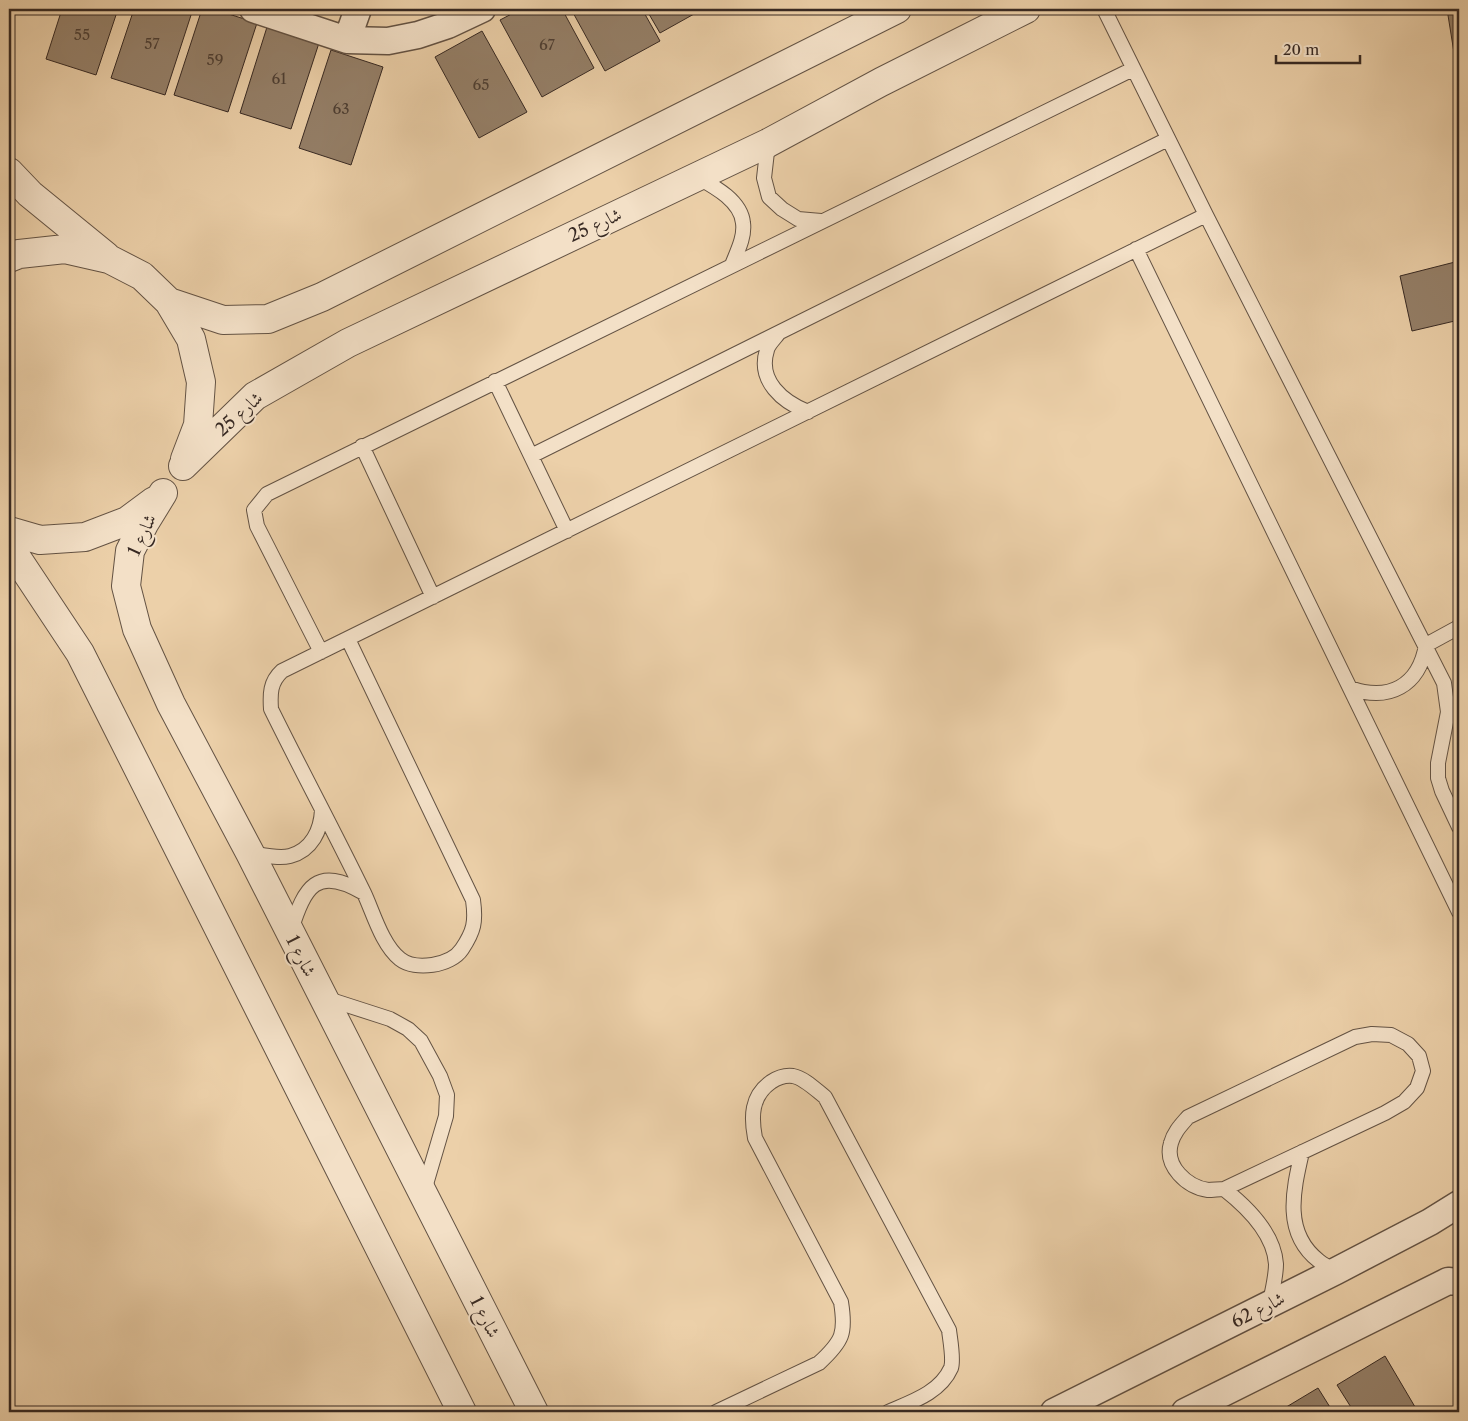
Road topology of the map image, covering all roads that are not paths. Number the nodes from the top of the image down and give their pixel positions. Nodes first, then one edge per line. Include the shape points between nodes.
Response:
1 (253, 9) edge
2 (358, 9) edge
3 (482, 9) edge
4 (897, 9) edge
5 (1026, 9) edge
6 (1104, 9) edge
7 (348, 40) junction
8 (1133, 69) junction
9 (1168, 139) junction
10 (768, 143) junction
11 (9, 172) edge
12 (697, 177) junction
13 (1206, 215) junction
14 (822, 221) junction
15 (1136, 249) junction
16 (9, 258) edge
17 (110, 259) junction
18 (732, 265) junction
19 (168, 302) junction
20 (780, 332) junction
21 (494, 381) junction
22 (808, 412) junction
23 (362, 446) junction
24 (531, 456) junction
25 (183, 466) junction
26 (163, 493) junction
27 (9, 531) edge
28 (567, 531) junction
29 (9, 546) edge
30 (433, 597) junction
31 (1459, 627) edge
32 (348, 640) junction
33 (1426, 645) junction
34 (321, 652) junction
35 (1350, 688) junction
36 (1453, 723) edge
37 (322, 809) junction
38 (1459, 827) edge
39 (250, 853) junction
40 (364, 893) junction
41 (1459, 912) edge
42 (290, 934) junction
43 (322, 996) junction
44 (1302, 1152) junction
45 (1224, 1189) junction
46 (423, 1194) junction
47 (1459, 1204) edge
48 (1336, 1271) junction
49 (1459, 1282) edge
50 (1270, 1303) junction
51 (904, 1408) edge
52 (462, 1412) edge
53 (534, 1412) edge
54 (716, 1412) edge
55 (888, 1412) edge
56 (1054, 1412) edge
57 (1185, 1412) edge

1 - 7 street
2 - 7 street
3 - 7 street via 418,35 388,41
4 - 19 street via 322,297 268,320 223,320
5 - 10 street, شارع 25
6 - 8 lane
8 - 9 lane
8 - 14 lane
9 - 13 lane
9 - 20 lane
10 - 12 street, شارع 25
10 - 14 lane via 764,178 769,198 798,219
11 - 17 street via 30,194
12 - 18 lane via 734,202 743,222 741,241
12 - 25 street, شارع 25 via 340,348 255,396
13 - 15 lane
13 - 33 lane
14 - 18 lane
15 - 22 lane
15 - 35 lane
16 - 17 street via 65,249
17 - 19 street via 142,276
18 - 21 lane
19 - 25 street via 191,339 201,382 198,425
20 - 22 lane via 767,350 769,381 778,394 793,406
20 - 24 lane
21 - 23 lane
21 - 24 lane
22 - 28 lane
23 - 30 lane
23 - 34 lane via 267,494 254,510 262,538
24 - 28 lane
25 - 26 street
26 - 27 street via 127,521 85,537 40,540
26 - 39 street, شارع 1 via 130,551 126,586 137,630 171,704
28 - 30 lane
29 - 52 street via 80,653
30 - 32 lane
31 - 33 lane
32 - 34 lane
32 - 40 lane via 473,900 476,917 472,935 460,953 432,966 400,960 388,946
33 - 35 lane via 1418,670 1400,688 1375,694
33 - 36 lane via 1444,682 1448,712
34 - 37 lane via 274,678 270,698 271,709
35 - 41 lane
36 - 38 lane via 1438,763 1438,778
37 - 39 lane via 321,825 315,838 304,849 290,856
37 - 40 lane
39 - 42 street, شارع 1
40 - 42 lane via 350,884 322,880 303,896
42 - 43 street, شارع 1
43 - 46 street, شارع 1
43 - 46 lane via 390,1018 408,1028 421,1040 440,1076 447,1095 446,1116
44 - 45 lane
44 - 45 lane via 1404,1102 1417,1088 1423,1071 1419,1056 1408,1044 1391,1035 1354,1037 1188,1117 1170,1145 1176,1172 1192,1185 1208,1190
44 - 48 lane via 1292,1197 1295,1226 1304,1246 1319,1262
45 - 50 lane via 1244,1205 1273,1247 1276,1265
46 - 53 street, شارع 1
47 - 48 street, شارع 62
48 - 50 street, شارع 62
49 - 57 street via 1448,1281
50 - 56 street, شارع 62
51 - 54 lane via 931,1392 952,1367 949,1330 825,1097 810,1084 793,1076 778,1077 763,1088 754,1104 752,1122 755,1138 841,1302 843,1334 819,1363
51 - 55 lane

